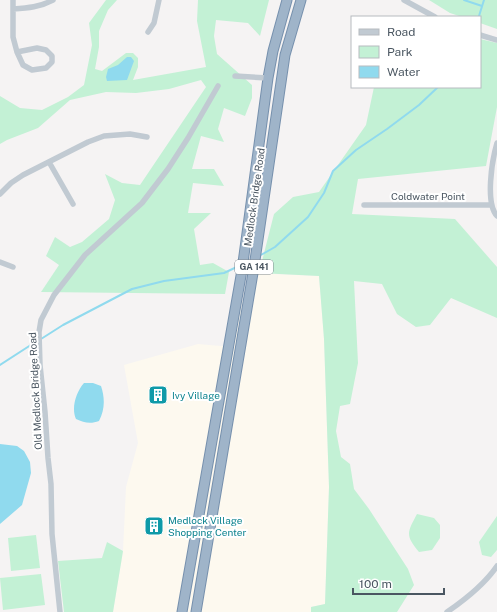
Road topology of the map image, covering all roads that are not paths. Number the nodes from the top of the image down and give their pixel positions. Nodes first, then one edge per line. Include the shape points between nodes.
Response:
1 (13, 0) edge
2 (53, 0) edge
3 (159, 0) edge
4 (287, 0) edge
5 (301, 0) edge
6 (404, 0) edge
7 (13, 9) junction
8 (433, 16) edge
9 (148, 32) dead end
10 (481, 35) edge
11 (497, 40) edge
12 (18, 52) junction
13 (234, 76) dead end
14 (268, 78) junction
15 (218, 86) dead end
16 (147, 137) dead end
17 (497, 143) edge
18 (49, 162) junction
19 (0, 194) edge
20 (72, 204) dead end
21 (364, 205) dead end
22 (491, 206) junction
23 (497, 216) edge
24 (0, 262) edge
25 (13, 267) dead end
26 (497, 566) edge
27 (60, 612) edge
28 (182, 612) edge
29 (196, 612) edge
30 (448, 612) edge

1 - 7 street
2 - 7 street via 43,6
3 - 9 street via 154,24
4 - 14 highway, Medlock Bridge Road / GA 141
5 - 29 highway, Medlock Bridge Road / GA 141 via 285,55 254,267
6 - 8 street
7 - 12 street via 13,37
10 - 11 street
12 - 12 street via 23,65 32,70 46,68 52,62 52,56 46,50 37,48
13 - 14 street
14 - 28 highway, Medlock Bridge Road / GA 141 via 242,270
15 - 27 street, Old Medlock Bridge Road via 168,169 142,203 85,255 54,295 41,320 40,365
16 - 18 street via 130,134 104,136
17 - 22 street via 491,169
18 - 19 street via 23,175
18 - 20 street
21 - 22 street, Coldwater Point
22 - 23 street
24 - 25 street
26 - 30 street via 475,591

